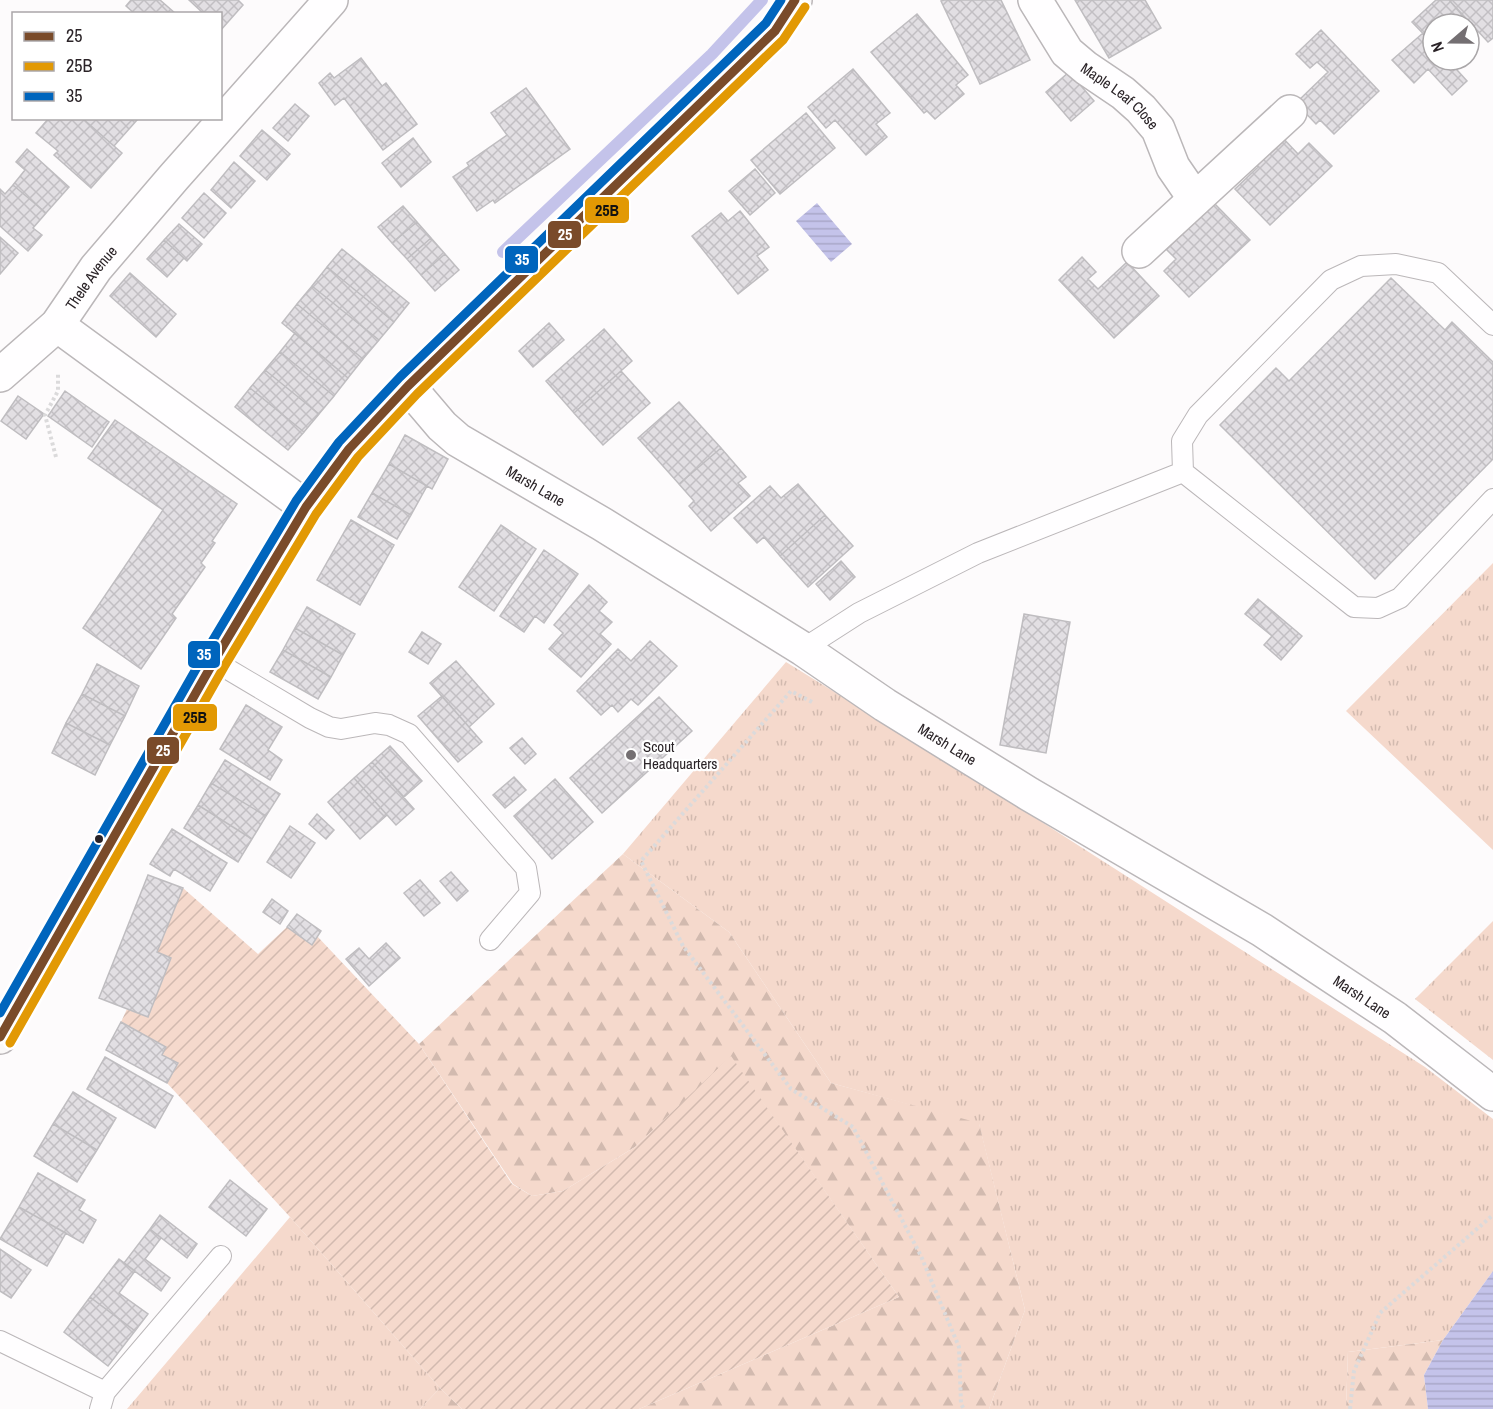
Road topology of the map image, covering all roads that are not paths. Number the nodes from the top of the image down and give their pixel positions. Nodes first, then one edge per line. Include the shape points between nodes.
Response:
1 (331, 0) edge
2 (795, 0) edge
3 (1035, 0) edge
4 (1290, 112) dead end
5 (1195, 199) junction
6 (1139, 251) dead end
7 (57, 324) junction
8 (1493, 325) edge
9 (0, 375) edge
10 (408, 386) junction
11 (1183, 472) junction
12 (1493, 499) edge
13 (306, 507) junction
14 (803, 649) junction
15 (214, 661) junction
16 (490, 939) dead end
17 (0, 1036) edge
18 (1493, 1094) edge
19 (221, 1256) dead end
20 (0, 1341) edge
21 (102, 1400) edge

1 - 7 street, Thele Avenue via 103,260
2 - 10 main road via 774,31
3 - 5 street, Maple Leaf Close via 1067,52 1123,93 1158,129 1173,167
4 - 5 street
5 - 6 street
7 - 9 street
7 - 13 street, Thele Avenue
8 - 11 lane via 1438,273 1396,264 1361,267 1331,280 1198,415 1182,441
10 - 13 main road via 349,449
10 - 14 street, Marsh Lane via 458,440
11 - 12 lane via 1354,607 1378,608 1400,598
11 - 14 lane via 978,553 859,613
13 - 15 main road
14 - 18 street, Marsh Lane via 1020,789 1262,930 1395,1018
15 - 16 lane via 329,727 341,729 375,723 409,734 526,868 530,893
15 - 17 main road
19 - 21 lane
20 - 21 lane

